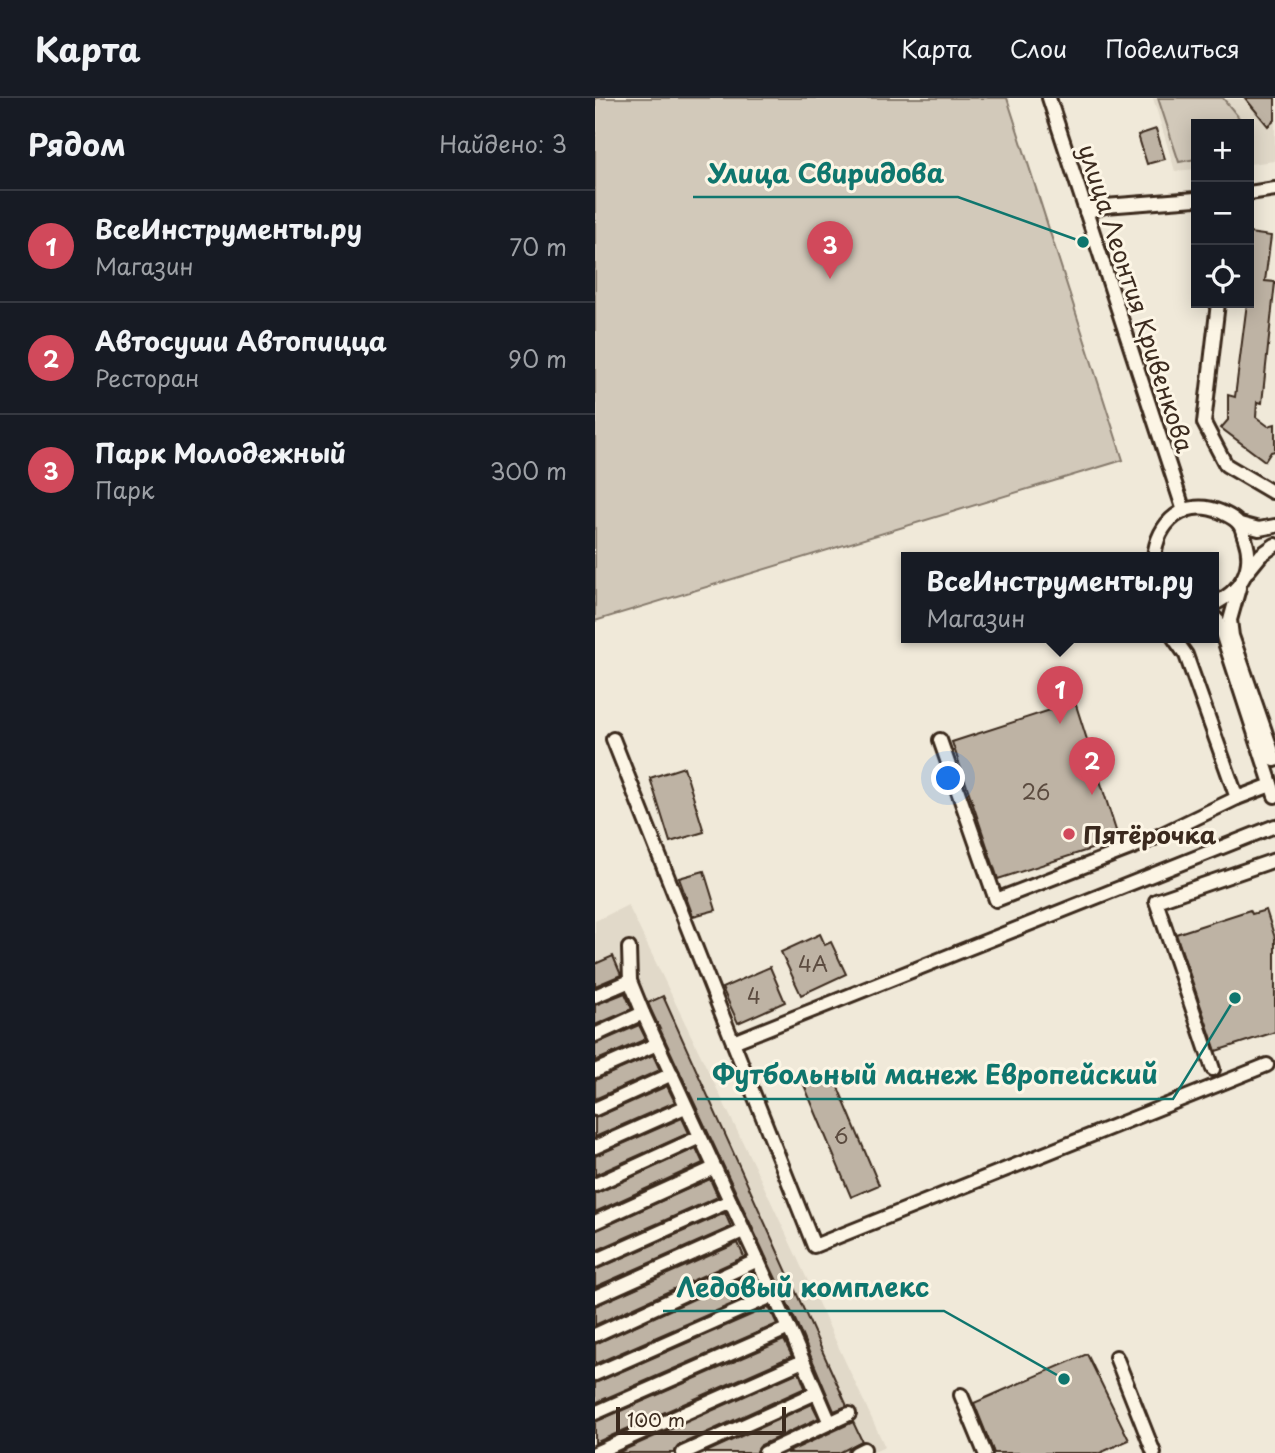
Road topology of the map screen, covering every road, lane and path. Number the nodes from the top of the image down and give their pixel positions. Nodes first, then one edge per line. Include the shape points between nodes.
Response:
1 (1049, 98) edge
2 (1275, 189) edge
3 (1254, 192) edge
4 (1191, 199) edge
5 (1086, 212) junction
6 (1217, 308) edge
7 (1275, 491) edge
8 (1184, 511) junction
9 (1240, 524) junction
10 (1275, 526) edge
11 (1275, 545) edge
12 (1155, 552) edge
13 (1247, 572) junction
14 (1239, 588) junction
15 (1219, 602) edge
16 (1219, 632) edge
17 (1178, 643) edge
18 (613, 739) dead end
19 (940, 740) dead end
20 (1275, 760) edge
21 (1273, 791) edge
22 (1237, 798) junction
23 (1275, 826) edge
24 (1275, 860) edge
25 (629, 948) dead end
26 (630, 981) junction
27 (595, 996) edge
28 (643, 1013) junction
29 (595, 1035) edge
30 (733, 1042) junction
31 (657, 1044) junction
32 (1267, 1065) dead end
33 (1213, 1069) dead end
34 (595, 1072) edge
35 (671, 1074) junction
36 (685, 1107) junction
37 (595, 1109) edge
38 (700, 1138) junction
39 (595, 1147) edge
40 (714, 1168) junction
41 (595, 1185) edge
42 (730, 1200) junction
43 (595, 1222) edge
44 (743, 1231) junction
45 (758, 1260) junction
46 (595, 1261) edge
47 (772, 1296) junction
48 (595, 1297) edge
49 (789, 1328) junction
50 (595, 1335) edge
51 (1117, 1357) dead end
52 (803, 1361) junction
53 (595, 1374) edge
54 (816, 1393) junction
55 (961, 1395) dead end
56 (595, 1413) edge
57 (849, 1414) dead end
58 (830, 1423) junction
59 (595, 1453) edge
60 (683, 1453) edge
61 (765, 1453) edge
62 (985, 1453) edge
63 (1154, 1453) edge

1 - 5 street, улица Леонтия Кривенкова
2 - 3 street
4 - 5 street via 1105,206
5 - 8 street, улица Леонтия Кривенкова
6 - 7 street via 1204,423 1226,465
8 - 9 street via 1211,508
8 - 12 street via 1158,535
9 - 10 street
9 - 13 street via 1249,550
11 - 13 street
13 - 14 street
14 - 15 street
14 - 20 street via 1230,620 1232,636
16 - 21 street
17 - 22 street via 1186,655
18 - 30 street
19 - 22 street via 996,900 1146,842
21 - 22 street
23 - 30 street
24 - 33 street via 1156,901
25 - 26 street
26 - 27 street
26 - 28 street
28 - 29 street
28 - 31 street
30 - 32 street via 814,1246
31 - 34 street
31 - 35 street
35 - 36 street
35 - 37 street
36 - 38 street
36 - 39 street
38 - 40 street
38 - 41 street
40 - 42 street
40 - 43 street
42 - 44 street
42 - 46 street
44 - 45 street
44 - 48 street
45 - 47 street
45 - 50 street
47 - 49 street
47 - 53 street
49 - 52 street
49 - 56 street
51 - 63 street
52 - 54 street
52 - 59 street
54 - 58 street
54 - 60 street
55 - 62 street
57 - 58 street
58 - 61 street

